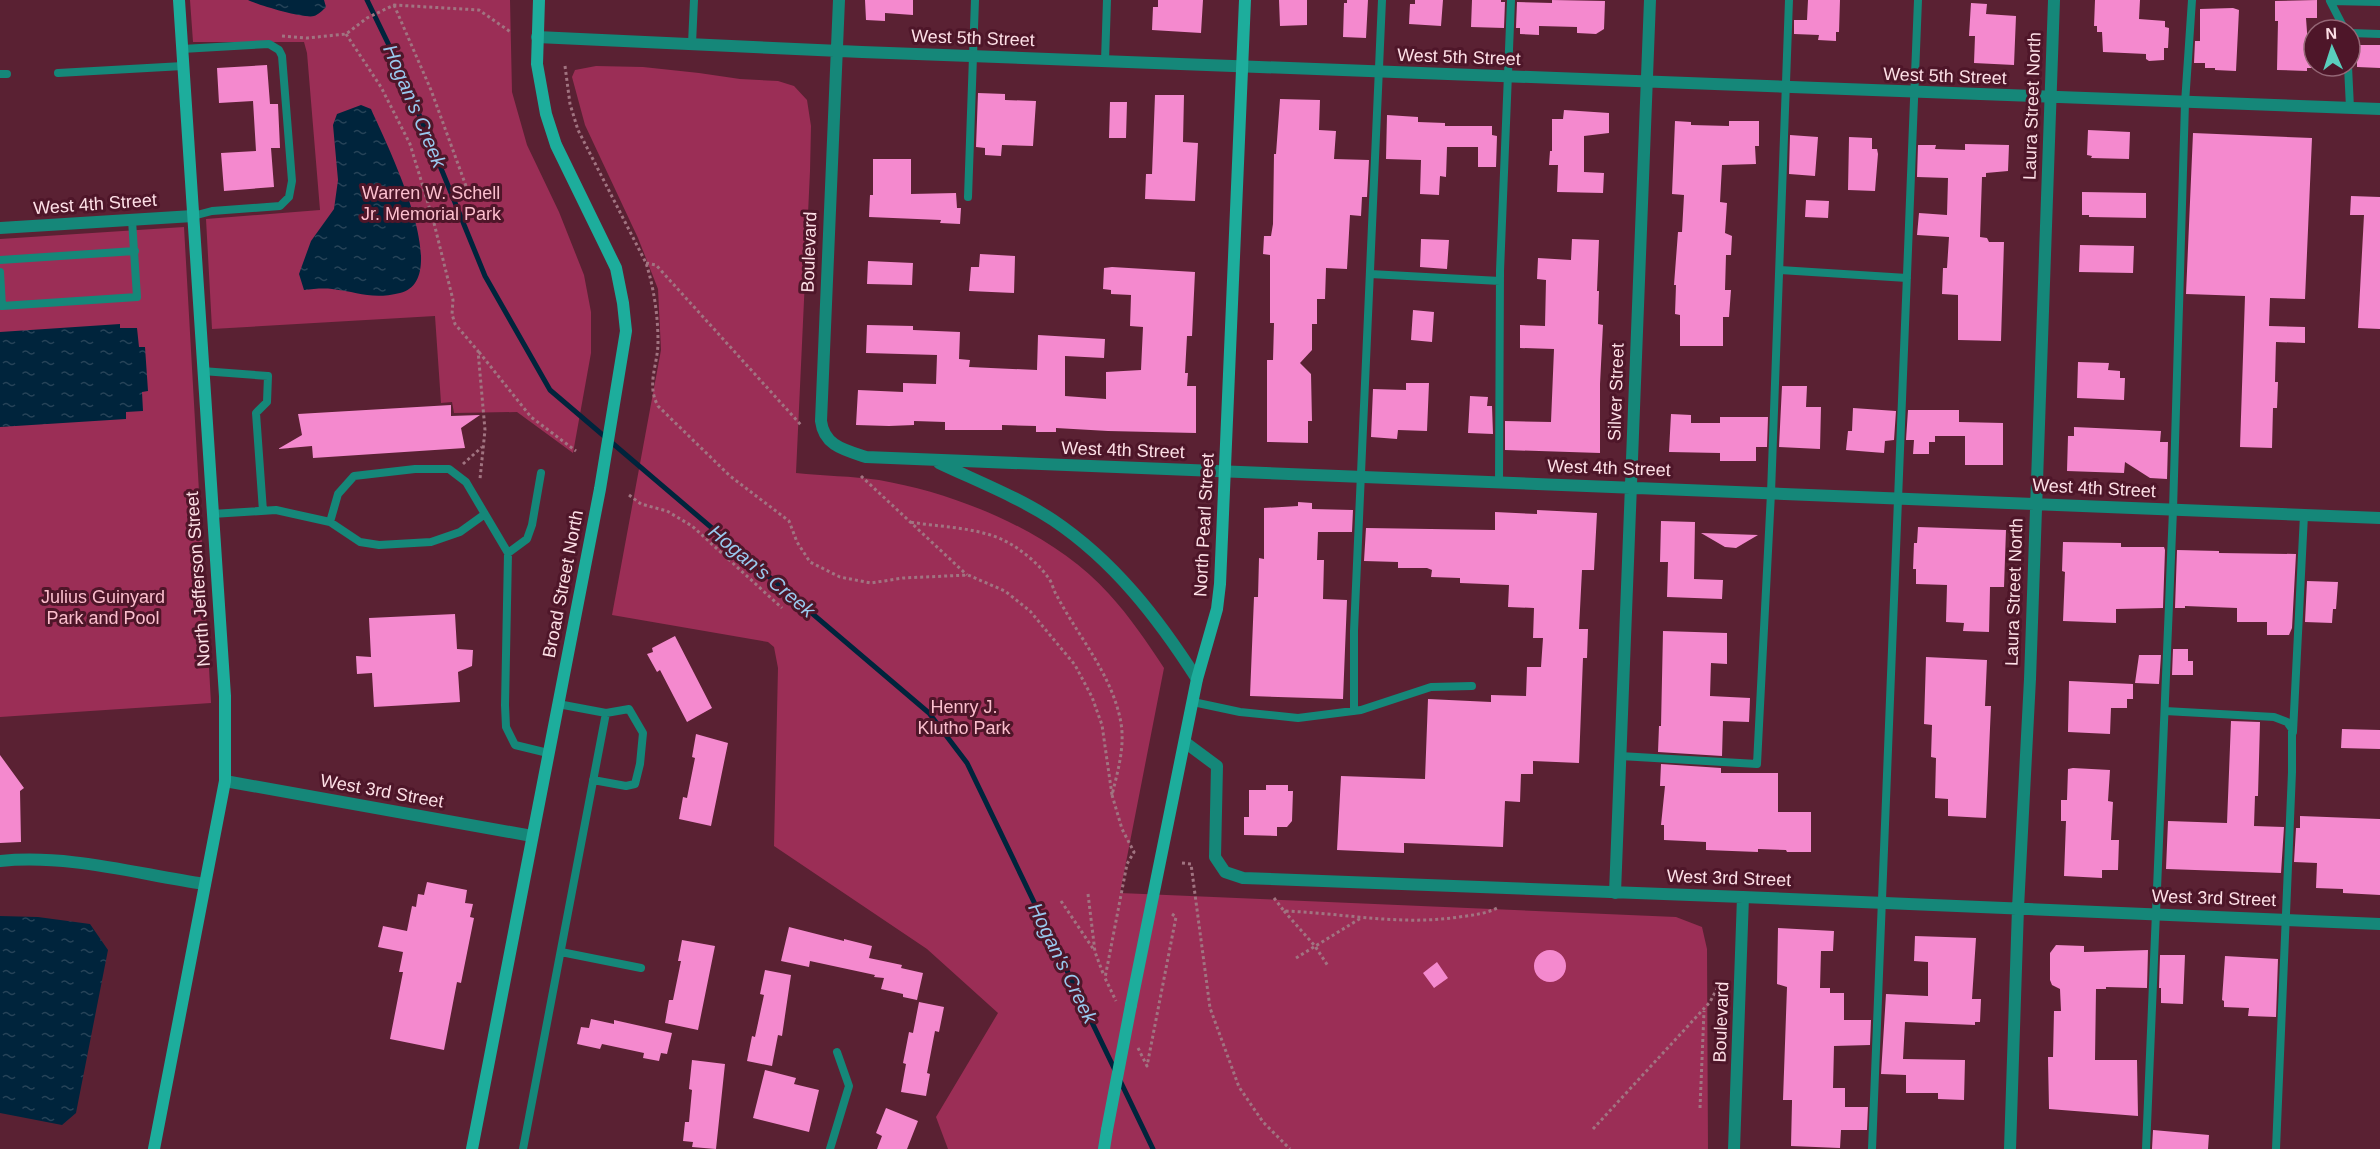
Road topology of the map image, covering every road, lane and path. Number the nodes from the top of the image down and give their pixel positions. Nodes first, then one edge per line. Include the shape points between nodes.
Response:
1 (178, 0) edge
2 (539, 0) edge
3 (694, 0) edge
4 (839, 0) edge
5 (975, 0) edge
6 (1107, 0) edge
7 (1245, 0) edge
8 (1382, 0) edge
9 (1511, 0) edge
10 (1650, 0) edge
11 (1789, 0) edge
12 (1918, 0) edge
13 (2054, 0) edge
14 (2192, 0) edge
15 (2330, 1) edge
16 (2380, 2) edge
17 (394, 5) junction
18 (2339, 18) edge
19 (512, 33) dead end
20 (2362, 33) edge
21 (346, 34) junction
22 (2380, 34) edge
23 (278, 36) dead end
24 (537, 37) junction
25 (692, 44) junction
26 (182, 49) junction
27 (835, 51) junction
28 (973, 56) junction
29 (1105, 61) junction
30 (183, 66) junction
31 (565, 66) dead end
32 (1242, 66) junction
33 (1378, 72) junction
34 (58, 73) dead end
35 (1509, 76) junction
36 (2349, 78) edge
37 (1646, 81) junction
38 (1785, 87) junction
39 (1914, 93) junction
40 (2050, 98) junction
41 (2185, 103) junction
42 (2350, 108) junction
43 (2380, 109) edge
44 (466, 186) dead end
45 (968, 197) dead end
46 (193, 216) junction
47 (132, 220) junction
48 (0, 228) edge
49 (135, 251) junction
50 (0, 260) edge
51 (646, 263) junction
52 (1780, 270) junction
53 (0, 272) edge
54 (1370, 274) junction
55 (1907, 278) junction
56 (1500, 280) junction
57 (478, 351) junction
58 (202, 371) junction
59 (801, 425) dead end
60 (483, 446) junction
61 (837, 448) joint
62 (576, 451) dead end
63 (932, 460) junction
64 (463, 464) dead end
65 (1225, 472) junction
66 (541, 473) dead end
67 (861, 476) dead end
68 (1361, 476) junction
69 (480, 481) dead end
70 (1499, 482) junction
71 (1631, 486) junction
72 (1772, 493) junction
73 (628, 495) dead end
74 (1898, 498) junction
75 (2034, 503) junction
76 (2173, 510) junction
77 (263, 511) junction
78 (212, 514) junction
79 (485, 514) junction
80 (2304, 514) junction
81 (2380, 518) edge
82 (330, 522) junction
83 (910, 522) junction
84 (508, 553) junction
85 (968, 575) junction
86 (782, 608) dead end
87 (1197, 679) junction
88 (1472, 686) dead end
89 (1193, 702) junction
90 (558, 704) junction
91 (1354, 711) junction
92 (2165, 711) junction
93 (606, 713) junction
94 (2293, 737) junction
95 (1185, 743) junction
96 (548, 753) junction
97 (1620, 756) junction
98 (593, 780) junction
99 (225, 781) junction
100 (1112, 795) junction
101 (532, 836) junction
102 (1134, 852) dead end
103 (0, 861) edge
104 (1182, 863) dead end
105 (204, 884) junction
106 (1615, 893) junction
107 (1088, 894) dead end
108 (1743, 897) junction
109 (1274, 898) dead end
110 (1061, 901) dead end
111 (1880, 902) junction
112 (1499, 907) dead end
113 (2018, 908) junction
114 (1284, 911) junction
115 (2157, 914) junction
116 (1361, 918) junction
117 (2285, 919) junction
118 (2380, 924) edge
119 (1315, 946) junction
120 (561, 952) junction
121 (1095, 952) junction
122 (1296, 958) dead end
123 (1328, 966) dead end
124 (641, 968) dead end
125 (1105, 978) dead end
126 (1721, 981) dead end
127 (1704, 1009) junction
128 (837, 1052) dead end
129 (1700, 1108) dead end
130 (1593, 1129) dead end
131 (154, 1149) edge
132 (472, 1149) edge
133 (523, 1149) edge
134 (830, 1149) edge
135 (1104, 1149) edge
136 (1290, 1149) edge
137 (1734, 1149) edge
138 (1872, 1149) edge
139 (2010, 1149) edge
140 (2146, 1149) edge
141 (2276, 1149) edge

1 - 26 street, North Jefferson Street
2 - 24 street
3 - 25 lane
4 - 27 street, Boulevard
5 - 28 lane
6 - 29 lane
7 - 32 street, North Pearl Street
8 - 33 lane
9 - 35 lane
10 - 37 street, Silver Street
11 - 38 lane
12 - 39 lane
13 - 40 street, Laura Street North
14 - 41 lane
15 - 16 lane
15 - 18 lane
17 - 19 path via 478,9
17 - 21 path
17 - 44 path via 432,90
20 - 22 lane
21 - 23 path
21 - 57 path via 381,87 410,144 434,223 455,324
24 - 25 street, West 5th Street
24 - 90 street, Broad Street North via 538,72 546,114 556,145 611,255 626,331
25 - 27 street, West 5th Street
26 - 30 street, North Jefferson Street
26 - 46 lane via 269,44 279,50 292,181 289,197 280,206
27 - 28 street, West 5th Street
27 - 61 street, Boulevard via 821,421 822,432
28 - 29 street, West 5th Street
28 - 45 lane
29 - 32 street, West 5th Street
30 - 34 lane
30 - 46 street, North Jefferson Street
31 - 51 path via 578,130
32 - 33 street, West 5th Street
32 - 65 street, North Pearl Street
33 - 35 street, West 5th Street
33 - 54 lane
35 - 37 street, West 5th Street
35 - 56 lane
36 - 42 lane
37 - 38 street, West 5th Street
37 - 71 street, Silver Street
38 - 39 street, West 5th Street
38 - 52 lane
39 - 40 street, West 5th Street
39 - 55 lane
40 - 41 street, West 5th Street
40 - 75 street, Laura Street North
41 - 42 street, West 5th Street
41 - 76 lane
42 - 43 street, West 5th Street
46 - 47 street, West 4th Street
46 - 58 street, North Jefferson Street
47 - 48 street, West 4th Street
47 - 49 lane
49 - 50 lane
49 - 53 lane via 137,297 2,306
51 - 59 path via 656,265
51 - 85 path via 653,286 658,343 651,383 655,401 730,476 789,521 810,562 840,577 871,583
52 - 55 lane
52 - 72 lane
54 - 56 lane
54 - 68 lane
55 - 74 lane
56 - 70 lane
57 - 60 path
57 - 62 path via 531,417
58 - 77 lane via 268,376 267,402 256,413
58 - 78 street, North Jefferson Street
60 - 64 path
60 - 69 path
61 - 63 street, West 4th Street via 866,457
63 - 65 street, West 4th Street
63 - 87 street via 1053,520 1098,555 1157,620
65 - 68 street, West 4th Street
65 - 87 street, North Pearl Street via 1217,609
66 - 84 lane via 527,538
67 - 83 path
68 - 70 street, West 4th Street
68 - 91 lane
70 - 71 street, West 4th Street
71 - 72 street, West 4th Street
71 - 97 street, Silver Street
72 - 74 street, West 4th Street
72 - 97 lane via 1756,764
73 - 86 path via 692,526
74 - 75 street, West 4th Street
74 - 111 lane
75 - 76 street, West 4th Street
75 - 113 street, Laura Street North
76 - 80 street, West 4th Street
76 - 92 lane
77 - 78 lane
77 - 82 lane via 276,510
78 - 99 street, North Jefferson Street via 225,696
79 - 82 lane via 460,532 431,542 379,545 360,542
79 - 82 lane via 466,482 449,470 415,469 354,476 338,494
79 - 84 lane
80 - 81 street, West 4th Street
80 - 94 lane
83 - 85 path
83 - 100 path via 1001,539 1049,577 1108,685 1120,719 1122,752
84 - 96 lane via 506,727 515,745
85 - 100 path via 1005,591 1030,612 1075,665 1102,725
87 - 89 street, North Pearl Street
88 - 91 lane via 1431,687
89 - 91 lane via 1298,718
89 - 95 street, North Pearl Street
90 - 93 lane
90 - 96 street, Broad Street North
92 - 94 lane via 2274,717 2287,722
92 - 115 lane
93 - 98 lane
93 - 98 lane via 629,709 643,733 640,764 635,784
94 - 117 lane
95 - 106 street, West 3rd Street via 1217,766 1215,858 1225,872 1243,878
95 - 135 street, North Pearl Street, bridge
96 - 101 street, Broad Street North
97 - 106 street, Silver Street
98 - 120 lane
99 - 101 street, West 3rd Street
99 - 105 street, North Jefferson Street
100 - 102 path
101 - 132 street, Broad Street North
103 - 105 street via 81,863
104 - 136 path via 1191,864 1210,1008 1239,1087 1263,1122
105 - 131 street, North Jefferson Street
106 - 108 street, West 3rd Street
107 - 121 path
108 - 111 street, West 3rd Street
108 - 137 street, Boulevard
109 - 114 path
110 - 121 path
111 - 113 street, West 3rd Street
111 - 138 lane
112 - 116 path via 1489,913 1436,920
113 - 115 street, West 3rd Street
113 - 139 street, Laura Street North
114 - 116 path
114 - 119 path
115 - 117 street, West 3rd Street
115 - 140 lane
116 - 119 path
117 - 118 street, West 3rd Street
117 - 141 lane
119 - 122 path
119 - 123 path
120 - 124 lane
120 - 133 lane
121 - 125 path
126 - 127 path
127 - 129 path
127 - 130 path
128 - 134 lane via 849,1086

